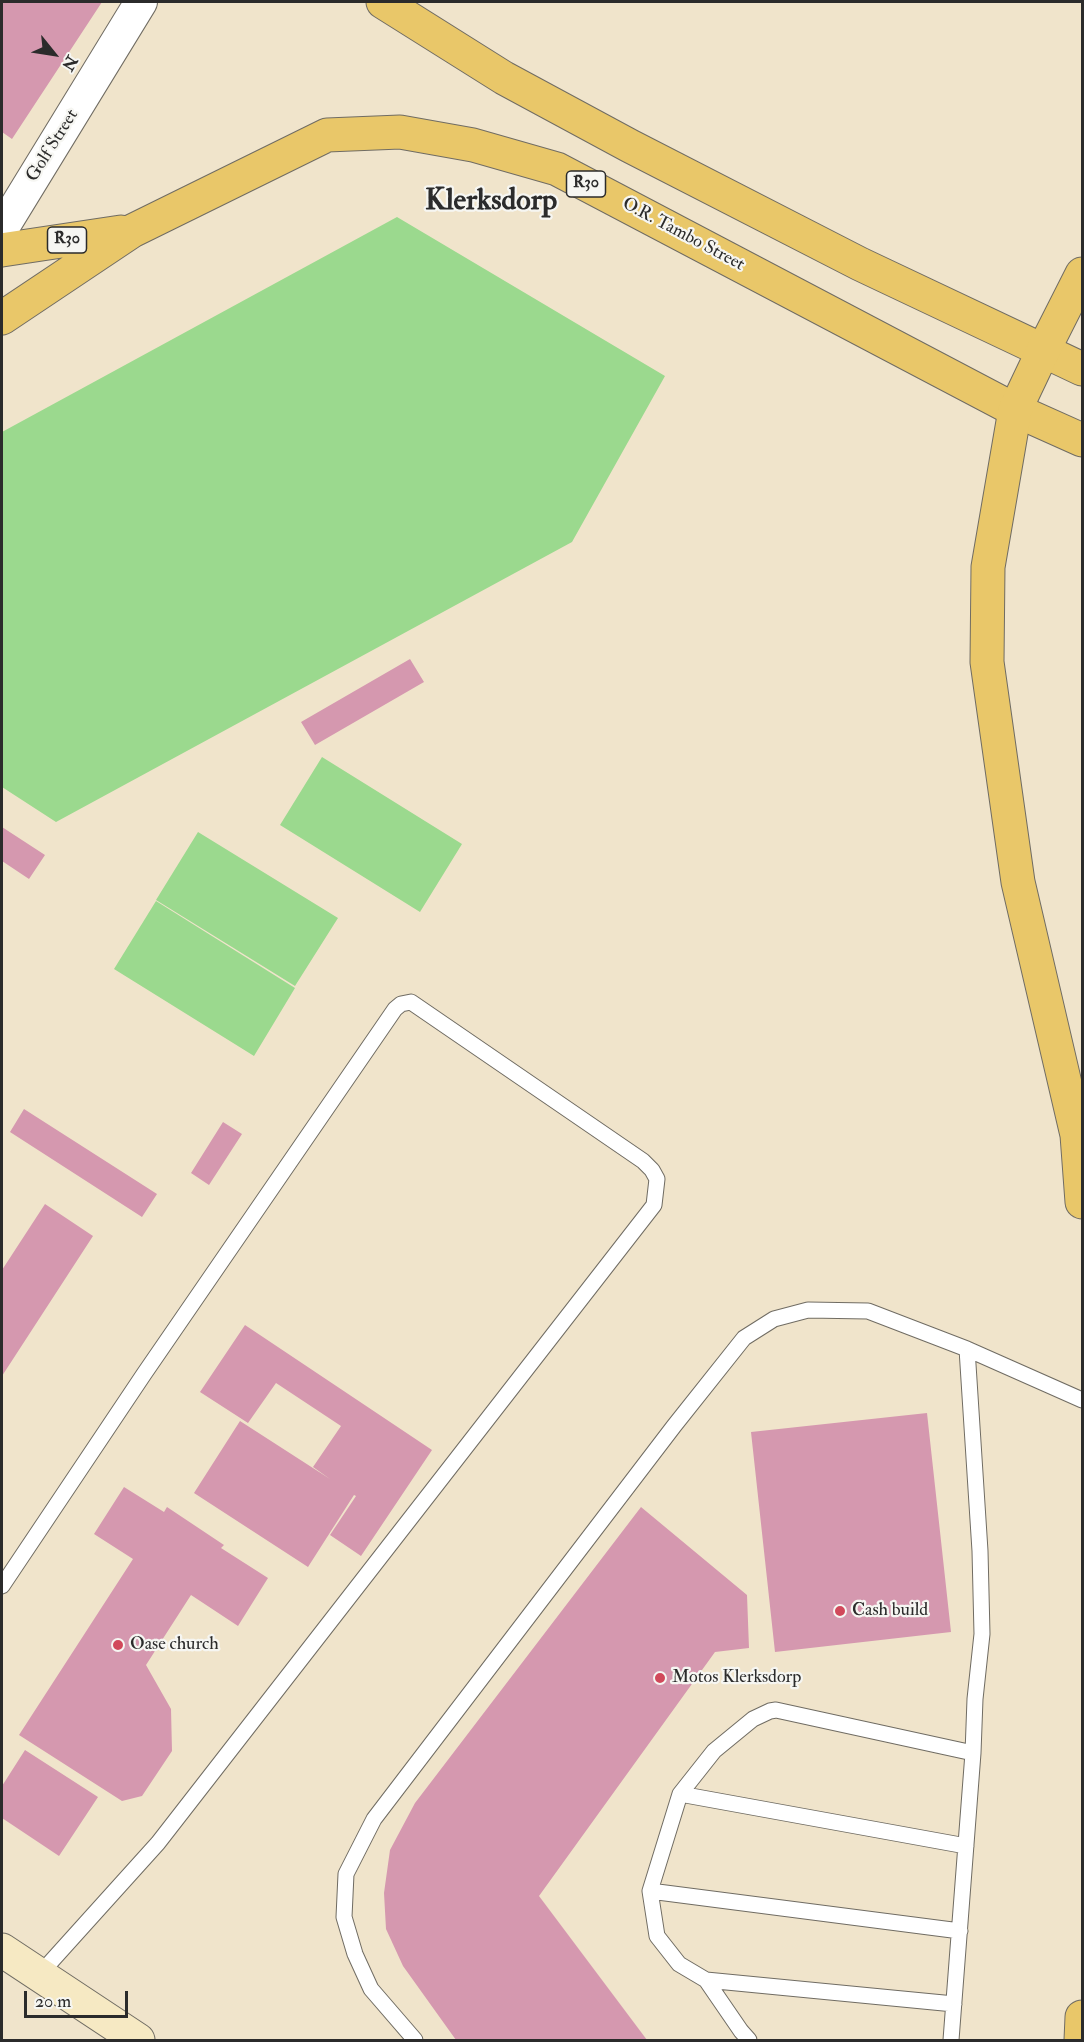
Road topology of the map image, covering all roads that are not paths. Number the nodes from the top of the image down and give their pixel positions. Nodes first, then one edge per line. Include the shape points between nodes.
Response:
1 (141, 2) edge
2 (383, 2) edge
3 (2, 229) edge
4 (132, 231) junction
5 (2, 250) edge
6 (1083, 274) edge
7 (2, 318) edge
8 (1043, 351) junction
9 (1083, 369) edge
10 (1015, 410) junction
11 (1083, 440) edge
12 (1083, 1202) edge
13 (967, 1349) junction
14 (1083, 1400) edge
15 (2, 1586) edge
16 (973, 1753) junction
17 (680, 1794) junction
18 (966, 1846) junction
19 (650, 1891) junction
20 (960, 1931) junction
21 (2, 1950) edge
22 (39, 1975) junction
23 (706, 1980) junction
24 (954, 2004) junction
25 (1083, 2017) edge
26 (138, 2040) edge
27 (415, 2040) edge
28 (750, 2040) edge
29 (951, 2040) edge
30 (1081, 2040) edge

1 - 3 street, Golf Street
2 - 8 main road via 504,78 630,146 860,264
4 - 5 main road, R30
4 - 7 main road
4 - 10 main road, O.R. Tambo Street / R30 via 327,135 400,132 473,146 557,168
6 - 8 main road
8 - 9 main road
8 - 10 main road
10 - 11 main road, O.R. Tambo Street / R30
10 - 12 main road via 988,567 987,662 1018,882 1077,1135
13 - 14 lane
13 - 16 lane via 982,1634
13 - 27 lane via 868,1311 808,1310 774,1319 744,1338 374,1819 346,1874 344,1917 355,1954 371,1989
15 - 22 lane via 401,1004 411,1002 652,1170 657,1179 654,1205 158,1843
16 - 17 lane via 776,1710 753,1719 714,1751
16 - 18 lane
17 - 18 lane
17 - 19 lane
18 - 20 lane
19 - 20 lane
19 - 23 lane via 657,1936 679,1964
20 - 24 lane
21 - 22 street
22 - 26 street
23 - 24 lane
23 - 28 lane
24 - 29 lane
25 - 30 main road

